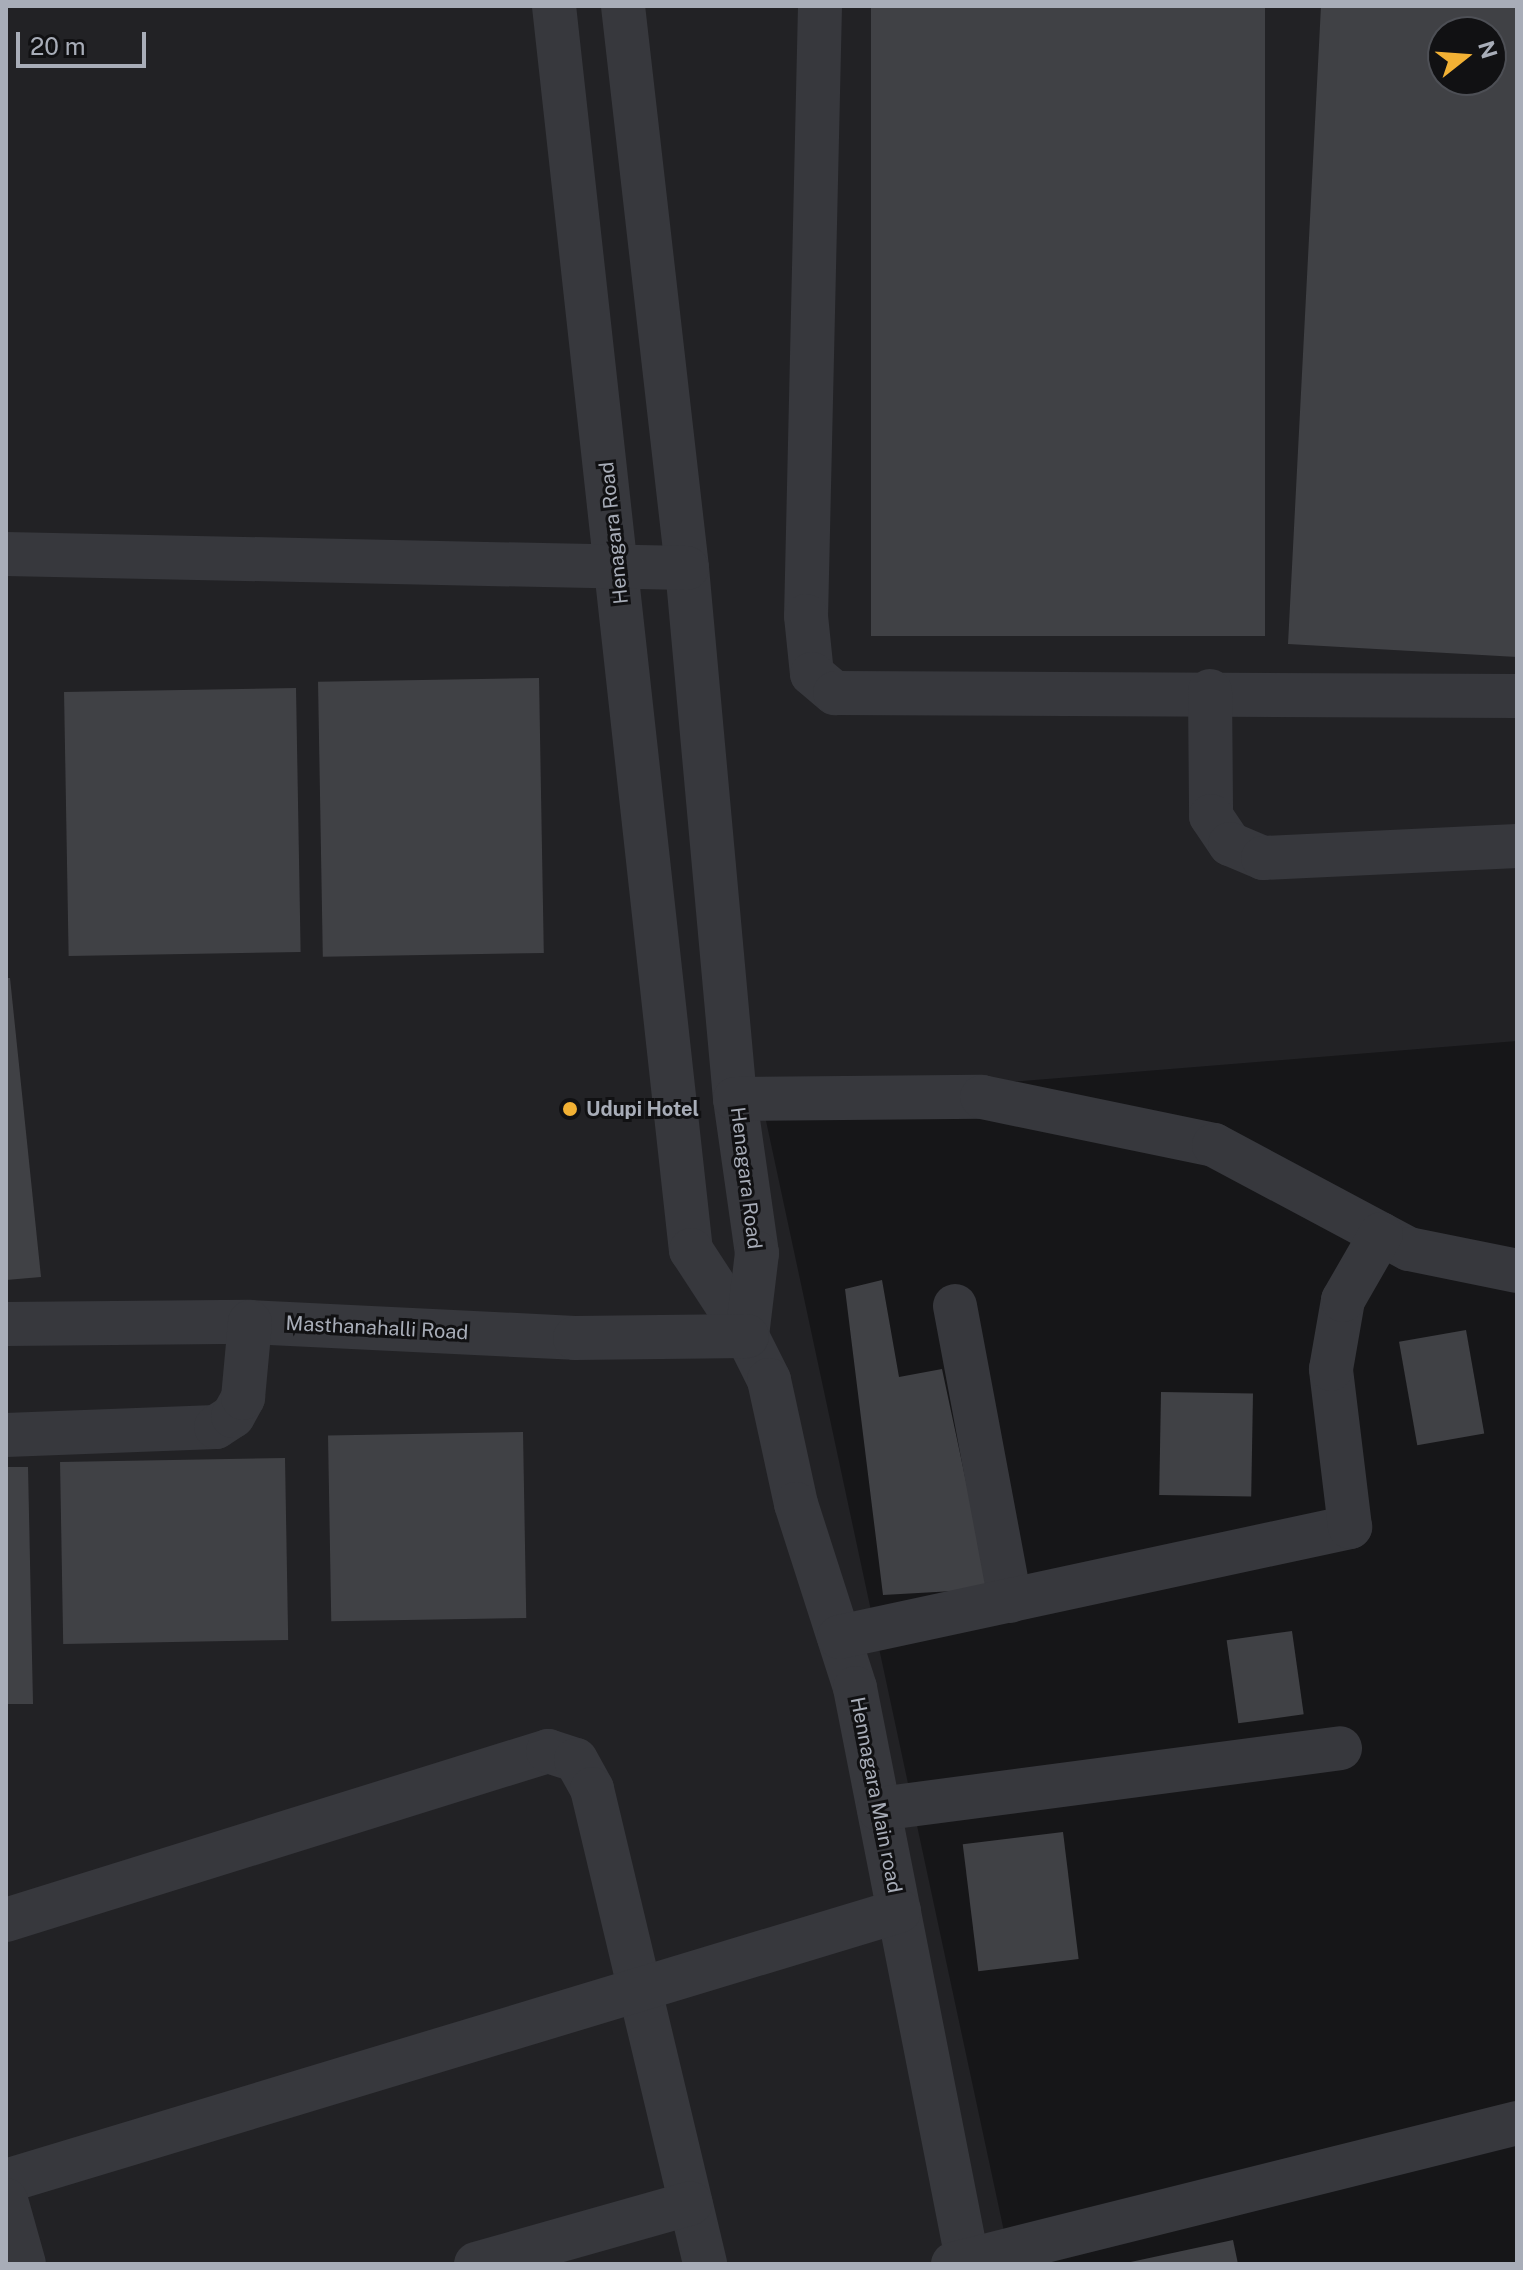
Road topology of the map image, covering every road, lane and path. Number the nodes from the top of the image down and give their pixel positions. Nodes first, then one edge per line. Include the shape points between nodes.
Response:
1 (554, 6) edge
2 (623, 6) edge
3 (820, 6) edge
4 (6, 554) edge
5 (618, 565) junction
6 (687, 568) junction
7 (1210, 691) junction
8 (1517, 696) edge
9 (1517, 846) edge
10 (735, 1099) junction
11 (1381, 1234) junction
12 (1517, 1271) edge
13 (955, 1306) dead end
14 (250, 1322) junction
15 (6, 1324) edge
16 (747, 1336) junction
17 (6, 1435) edge
18 (1010, 1601) junction
19 (839, 1637) junction
20 (1340, 1748) dead end
21 (879, 1809) junction
22 (899, 1911) junction
23 (6, 1920) edge
24 (641, 1990) junction
25 (1517, 2123) edge
26 (6, 2181) edge
27 (6, 2200) edge
28 (691, 2203) junction
29 (963, 2263) edge
30 (24, 2264) edge
31 (476, 2264) edge
32 (705, 2264) edge

1 - 5 street, Henagara Road
2 - 6 street, Henagara Road
3 - 7 street via 806,616 812,674 835,693
4 - 5 street
5 - 6 street
5 - 16 street, Henagara Road via 691,1250
6 - 10 street, Henagara Road
7 - 8 street
7 - 9 street via 1211,816 1230,844 1263,858
10 - 11 street via 982,1097 1214,1145
10 - 16 street, Henagara Road via 757,1253
11 - 12 street via 1409,1249
11 - 18 street via 1343,1300 1331,1369 1350,1527
13 - 18 street
14 - 15 street, Masthanahalli Road
14 - 16 street, Masthanahalli Road via 575,1338
14 - 17 street via 243,1398 233,1416 216,1427
16 - 19 street, Hennagara Main road via 769,1380 796,1504
18 - 19 street
19 - 21 street, Hennagara Main road via 855,1688
20 - 21 street
21 - 22 street, Hennagara Main road
22 - 24 street
22 - 29 street, Hennagara Main road
23 - 24 street via 548,1751 576,1760 592,1789
24 - 26 street
24 - 28 street
25 - 29 street
27 - 30 street
28 - 31 street
28 - 32 street

